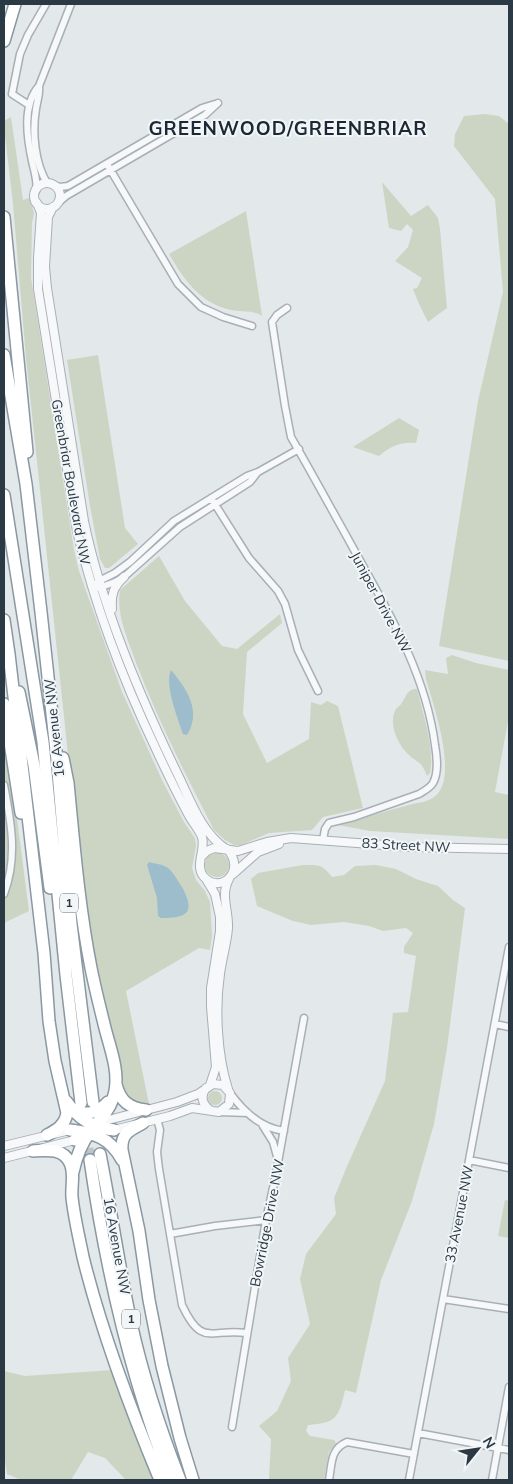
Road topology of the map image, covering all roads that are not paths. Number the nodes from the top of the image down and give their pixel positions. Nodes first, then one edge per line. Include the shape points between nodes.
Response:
1 (15, 4) edge
2 (46, 4) edge
3 (71, 4) edge
4 (4, 41) edge
5 (39, 86) junction
6 (29, 105) junction
7 (107, 164) junction
8 (111, 170) junction
9 (50, 184) junction
10 (36, 191) junction
11 (37, 204) junction
12 (56, 205) junction
13 (4, 217) edge
14 (4, 256) edge
15 (287, 308) dead end
16 (252, 326) dead end
17 (16, 344) junction
18 (4, 355) edge
19 (298, 449) junction
20 (258, 472) junction
21 (26, 484) junction
22 (4, 495) edge
23 (211, 498) junction
24 (215, 505) junction
25 (124, 577) junction
26 (100, 584) junction
27 (92, 587) junction
28 (4, 620) edge
29 (113, 621) junction
30 (9, 654) junction
31 (318, 691) dead end
32 (52, 703) junction
33 (4, 704) edge
34 (4, 784) edge
35 (302, 839) junction
36 (323, 840) junction
37 (509, 848) edge
38 (226, 849) junction
39 (201, 858) junction
40 (204, 877) junction
41 (231, 877) junction
42 (4, 894) edge
43 (509, 947) edge
44 (44, 953) junction
45 (66, 975) junction
46 (304, 1018) dead end
47 (495, 1024) junction
48 (509, 1027) edge
49 (116, 1081) junction
50 (208, 1087) junction
51 (229, 1091) junction
52 (113, 1096) junction
53 (77, 1102) junction
54 (146, 1110) junction
55 (215, 1111) junction
56 (248, 1113) junction
57 (157, 1119) junction
58 (143, 1123) junction
59 (263, 1125) junction
60 (93, 1129) junction
61 (114, 1130) joint
62 (284, 1132) junction
63 (47, 1135) junction
64 (72, 1135) junction
65 (4, 1146) edge
66 (33, 1151) junction
67 (4, 1158) edge
68 (469, 1160) junction
69 (278, 1161) junction
70 (509, 1168) edge
71 (72, 1176) junction
72 (128, 1176) junction
73 (266, 1220) junction
74 (170, 1234) junction
75 (444, 1298) junction
76 (509, 1309) edge
77 (246, 1333) junction
78 (509, 1387) edge
79 (232, 1427) dead end
80 (418, 1433) junction
81 (498, 1448) junction
82 (509, 1450) edge
83 (414, 1454) junction
84 (160, 1480) edge
85 (172, 1480) edge
86 (180, 1480) edge
87 (193, 1480) edge
88 (328, 1480) edge
89 (409, 1480) edge
90 (492, 1480) edge

1 - 4 highway
2 - 6 street via 20,54 12,94
3 - 5 street
5 - 6 street via 32,93
5 - 9 street via 35,127 37,152 42,175
6 - 10 street via 29,147
7 - 8 street
7 - 8 street via 202,108 218,103 205,115
7 - 9 street via 67,186
8 - 12 street
8 - 16 street via 183,290 201,307
9 - 10 street via 42,185
9 - 12 street via 59,191 60,199
10 - 11 street
11 - 12 street via 44,208
11 - 27 street, Greenbriar Boulevard NW via 41,213 38,289 77,531
12 - 26 street, Greenbriar Boulevard NW via 48,217 47,288 84,522
13 - 17 highway
14 - 17 highway
15 - 19 street, Juniper Drive NW via 272,322 285,406
17 - 21 highway via 29,466
18 - 21 highway, 16 Avenue NW / 1
19 - 20 street
19 - 36 street, Juniper Drive NW via 398,631 421,684 436,754 436,776 428,789 354,817 328,823
20 - 23 street
20 - 24 street via 250,482
21 - 32 highway, 16 Avenue NW / 1
22 - 45 highway, 16 Avenue NW / 1 via 43,742
23 - 24 street
23 - 26 street via 174,522
24 - 25 street via 180,527
24 - 31 street via 285,604 298,650
25 - 26 street
25 - 29 street via 112,592
26 - 27 street
26 - 29 street, Greenbriar Boulevard NW
27 - 39 street, Greenbriar Boulevard NW via 140,715 201,834
28 - 30 highway
29 - 38 street, Greenbriar Boulevard NW via 145,705 169,756 205,828
30 - 44 highway
30 - 45 highway via 24,708
32 - 49 highway via 68,782 94,984
32 - 53 highway, 16 Avenue NW / 1 via 71,924
33 - 44 highway
34 - 42 street via 13,847
35 - 36 street, 83 Street NW
35 - 38 street, 83 Street NW via 277,839 238,851
35 - 41 street, 83 Street NW via 258,852
36 - 37 street, 83 Street NW via 410,847
38 - 39 street via 210,849
38 - 41 street via 235,861
39 - 40 street via 200,868
40 - 41 street via 219,883
40 - 50 street via 215,894 220,917 211,988 216,1068
41 - 51 street via 224,893 228,927 218,995 220,1048
43 - 47 street, 33 Avenue NW
44 - 53 highway via 57,1070
45 - 53 highway, 16 Avenue NW / 1
46 - 62 street, Bowridge Drive NW
47 - 48 street
47 - 68 street, 33 Avenue NW
49 - 52 highway
49 - 54 highway via 125,1103
50 - 51 street via 220,1084
50 - 54 street via 194,1096
50 - 55 street via 202,1094 202,1101
51 - 55 street via 229,1104
51 - 56 street
52 - 53 highway via 93,1112 79,1112
52 - 60 highway
53 - 60 highway via 77,1114
53 - 63 highway via 60,1127
54 - 60 street
55 - 56 street
55 - 57 street via 192,1108
56 - 59 street
57 - 58 street
57 - 74 street via 160,1130 157,1152
58 - 61 street
58 - 72 highway via 129,1131 121,1141
59 - 62 street
59 - 69 street via 273,1142
60 - 61 highway
60 - 64 highway
60 - 71 highway via 76,1160
60 - 72 highway via 118,1153
62 - 69 street, Bowridge Drive NW
63 - 64 street
63 - 65 street
64 - 66 street
66 - 67 street
66 - 71 highway via 61,1153 69,1161
68 - 70 street
68 - 75 street, 33 Avenue NW
69 - 73 street, Bowridge Drive NW
71 - 84 highway via 75,1215 97,1310
72 - 87 highway via 162,1366
73 - 74 street
73 - 77 street, Bowridge Drive NW
74 - 77 street via 182,1305 188,1318 197,1329 207,1334
75 - 76 street
75 - 80 street, 33 Avenue NW
77 - 79 street, Bowridge Drive NW
78 - 81 street
80 - 81 street
80 - 83 street, 33 Avenue NW
81 - 82 street
81 - 90 street
83 - 88 street via 346,1442 334,1451
83 - 89 street, 33 Avenue NW
85 - 86 highway, 16 Avenue NW / 1 via 129,1356 106,1255 95,1157 150,1395

